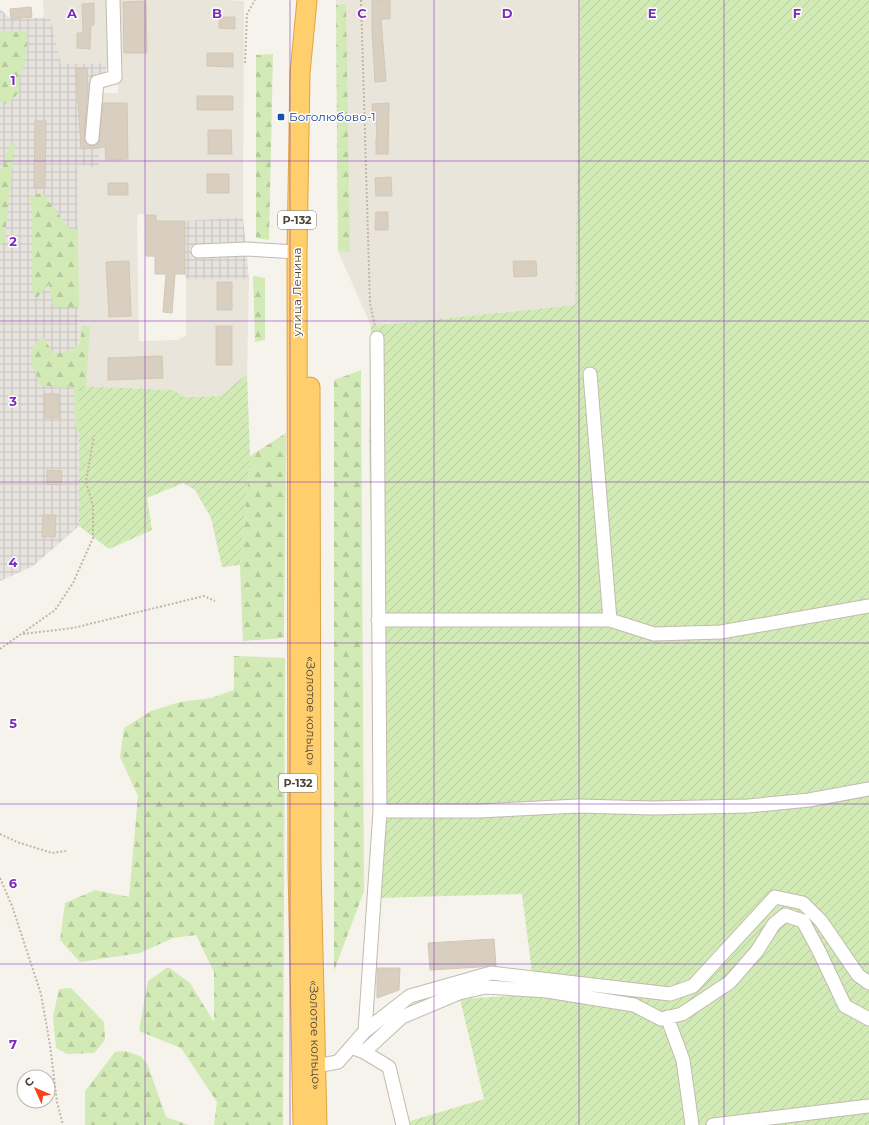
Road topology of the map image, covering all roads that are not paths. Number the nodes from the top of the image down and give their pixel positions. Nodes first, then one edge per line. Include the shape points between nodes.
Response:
1 (113, 0) edge
2 (308, 0) edge
3 (92, 138) dead end
4 (198, 251) dead end
5 (296, 252) junction
6 (377, 338) road end
7 (590, 374) dead end
8 (304, 441) junction
9 (869, 606) edge
10 (378, 620) junction
11 (610, 620) junction
12 (869, 789) edge
13 (380, 811) junction
14 (869, 983) edge
15 (667, 1017) junction
16 (869, 1019) edge
17 (365, 1031) junction
18 (351, 1047) junction
19 (364, 1052) junction
20 (316, 1066) junction
21 (869, 1106) edge
22 (303, 1125) edge
23 (317, 1125) edge
24 (403, 1125) edge
25 (692, 1125) edge
26 (713, 1125) edge

1 - 3 lane via 115,77 97,82
2 - 5 highway, улица Ленина / Р-132 via 300,73
2 - 8 highway, улица Ленина / Р-132 via 311,70
4 - 5 lane via 247,249
5 - 8 highway, улица Ленина / Р-132
6 - 10 lane
7 - 11 lane
8 - 20 highway, «Золотое кольцо» / Р-132
8 - 22 highway, «Золотое кольцо» / Р-132 via 298,868
9 - 11 lane via 721,632 654,634
10 - 11 lane
10 - 13 lane
12 - 13 lane via 809,800 748,806 578,806 478,811
13 - 17 lane
14 - 17 lane via 858,975 821,921 802,903 776,897 693,986 670,994 491,973 410,996
15 - 16 lane via 682,1014 730,982 757,951 774,924 785,915 803,921 845,1006
15 - 19 lane via 661,1019 634,1005 547,991 486,987 459,993 402,1017
15 - 25 lane via 683,1060
17 - 18 lane
18 - 19 lane
18 - 20 lane via 338,1062
19 - 24 lane via 388,1067
20 - 23 highway, «Золотое кольцо» / Р-132
21 - 26 lane

